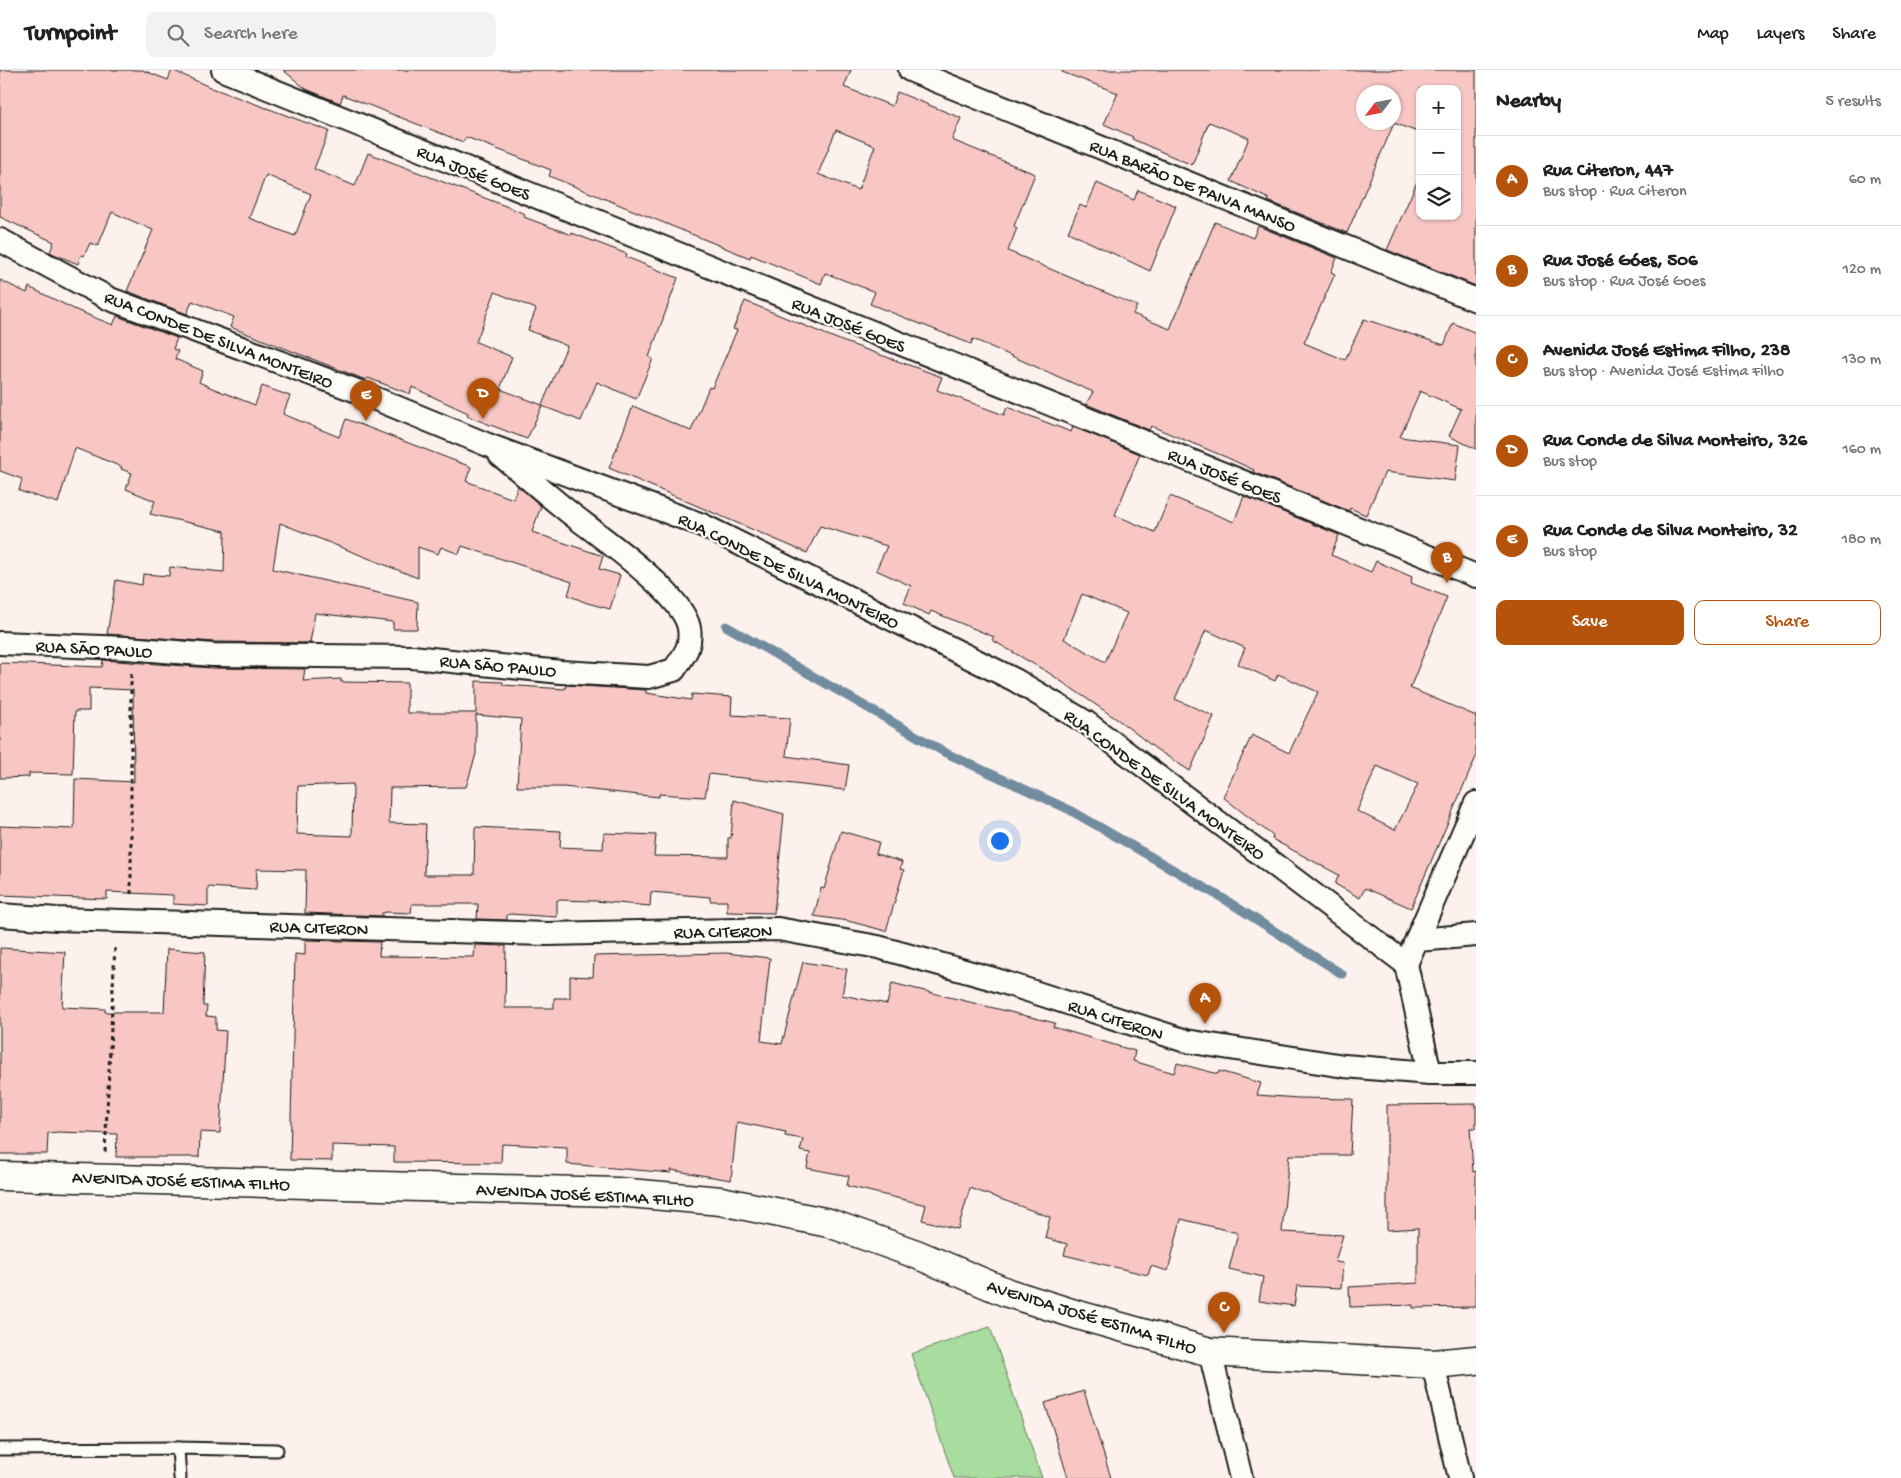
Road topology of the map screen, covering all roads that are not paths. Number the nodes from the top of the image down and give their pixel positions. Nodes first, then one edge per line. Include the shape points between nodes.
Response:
1 (223, 70) edge
2 (910, 70) edge
3 (252, 77) edge
4 (0, 240) edge
5 (1476, 300) edge
6 (488, 444) junction
7 (1476, 576) edge
8 (0, 643) edge
9 (1476, 803) edge
10 (0, 915) edge
11 (1476, 935) edge
12 (1418, 940) junction
13 (1406, 964) junction
14 (1430, 1073) junction
15 (1476, 1073) edge
16 (0, 1176) edge
17 (1210, 1352) junction
18 (1476, 1360) edge
19 (1433, 1364) junction
20 (0, 1448) edge
21 (178, 1448) junction
22 (277, 1450) dead end
23 (180, 1478) edge
24 (1241, 1478) edge
25 (1460, 1478) edge

1 - 3 street, RUA JOSÉ GOES
2 - 5 street, RUA BARÃO DE PAIVA MANSO
3 - 7 street, RUA JOSÉ GOES
4 - 6 street, RUA CONDE DE SILVA MONTEIRO via 110,299
6 - 8 street, RUA SÃO PAULO via 617,549 675,601 689,627 690,646 674,670 649,677 412,657 214,655
6 - 13 street, RUA CONDE DE SILVA MONTEIRO via 702,525 1016,680 1087,723
9 - 12 street
10 - 14 street, RUA CITERON via 547,934 778,929 878,947 990,978 1186,1041 1344,1066
11 - 12 street
12 - 13 street
13 - 14 street
14 - 15 street, RUA CITERON
16 - 17 street, AVENIDA JOSÉ ESTIMA FILHO via 617,1192 721,1201 830,1223 916,1254 1008,1293
17 - 19 street, AVENIDA JOSÉ ESTIMA FILHO
17 - 24 street
18 - 19 street, AVENIDA JOSÉ ESTIMA FILHO
19 - 25 street
20 - 21 lane
21 - 22 lane
21 - 23 lane

